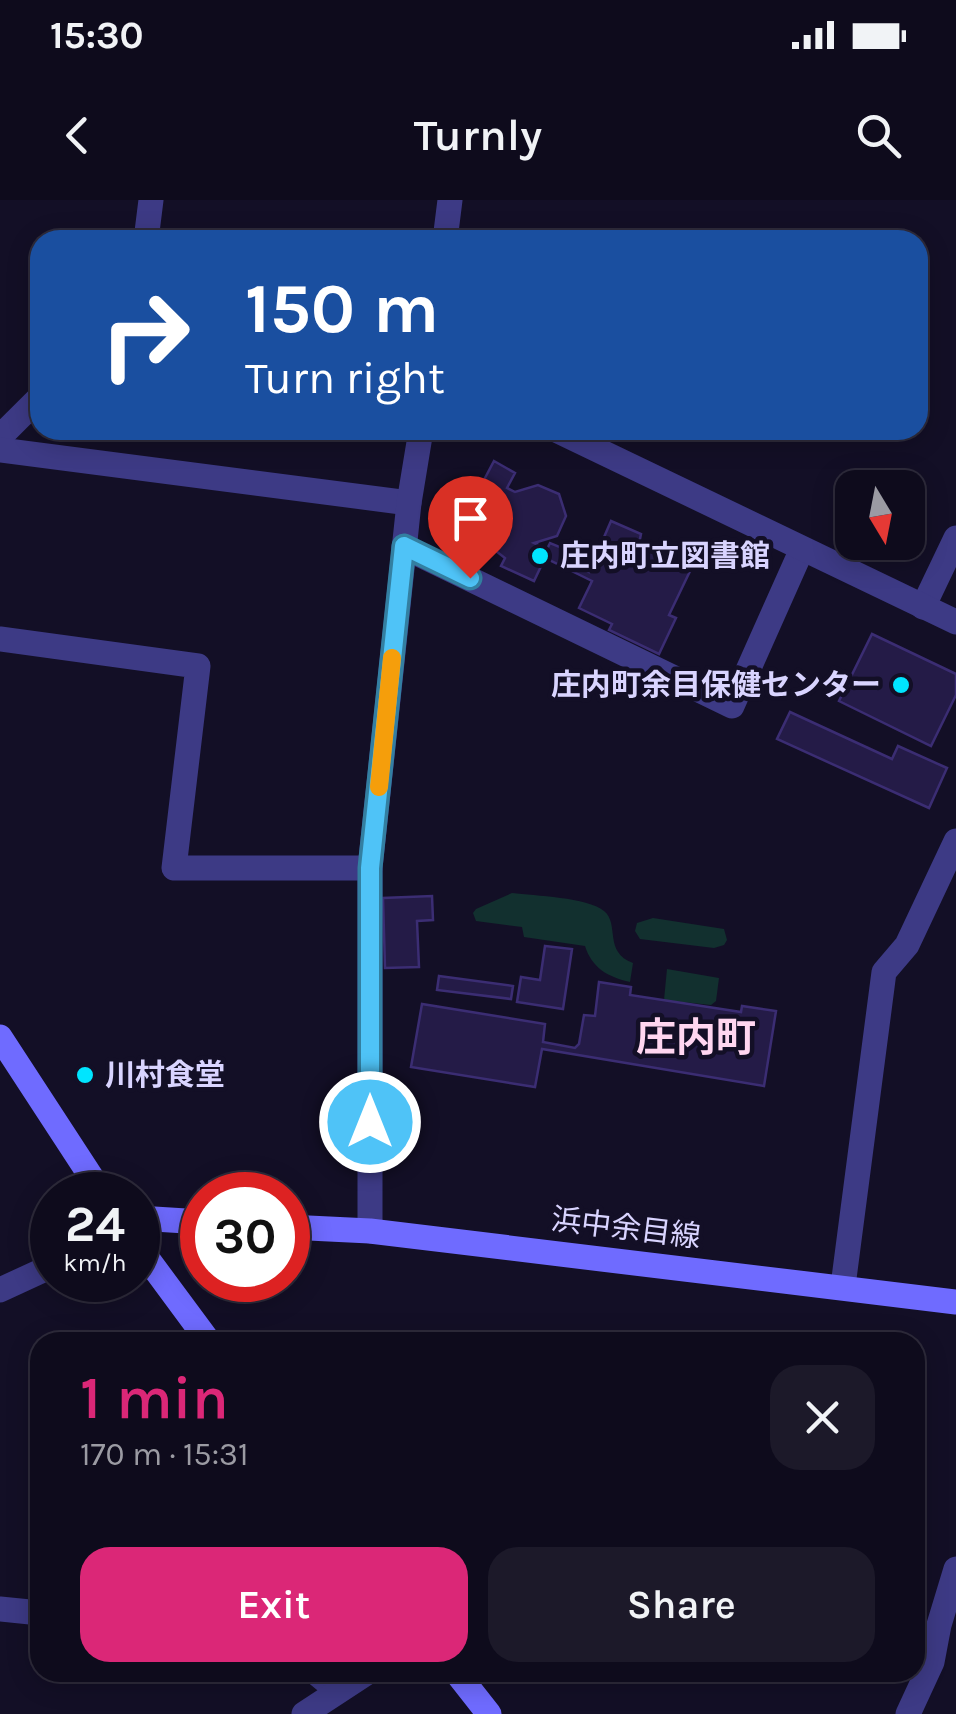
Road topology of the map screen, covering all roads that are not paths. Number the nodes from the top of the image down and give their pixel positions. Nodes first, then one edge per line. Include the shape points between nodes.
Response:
1 (151, 200) edge
2 (450, 200) edge
3 (147, 230) edge
4 (446, 230) edge
5 (30, 408) edge
6 (0, 437) edge
7 (418, 440) edge
8 (577, 440) edge
9 (0, 450) edge
10 (408, 503) junction
11 (956, 538) edge
12 (404, 546) junction
13 (802, 548) junction
14 (923, 607) junction
15 (956, 622) edge
16 (0, 639) edge
17 (956, 841) edge
18 (370, 868) junction
19 (0, 1036) edge
20 (88, 1172) edge
21 (310, 1228) edge
22 (370, 1232) junction
23 (30, 1276) edge
24 (160, 1276) edge
25 (843, 1286) junction
26 (0, 1290) edge
27 (956, 1302) edge
28 (202, 1332) edge
29 (956, 1569) edge
30 (0, 1608) edge
31 (30, 1612) edge
32 (925, 1677) edge
33 (327, 1682) edge
34 (352, 1682) edge
35 (464, 1682) edge
36 (923, 1682) edge
37 (338, 1691) junction
38 (304, 1714) edge
39 (489, 1714) edge
40 (908, 1714) edge

1 - 3 street
2 - 4 street
5 - 6 street
7 - 10 street
8 - 13 street
9 - 10 street
10 - 12 street
11 - 14 street
12 - 13 street via 732,706
12 - 18 street
13 - 14 street
14 - 15 street
16 - 18 street via 198,666 174,868
17 - 25 street via 907,946 884,972
18 - 22 street
19 - 20 main road
21 - 22 main road, 浜中余目線
22 - 25 main road, 浜中余目線
23 - 26 street
24 - 28 main road
25 - 27 main road, 浜中余目線
29 - 32 street
30 - 31 street
33 - 37 street
34 - 37 street
35 - 39 main road
36 - 40 street
37 - 38 street

